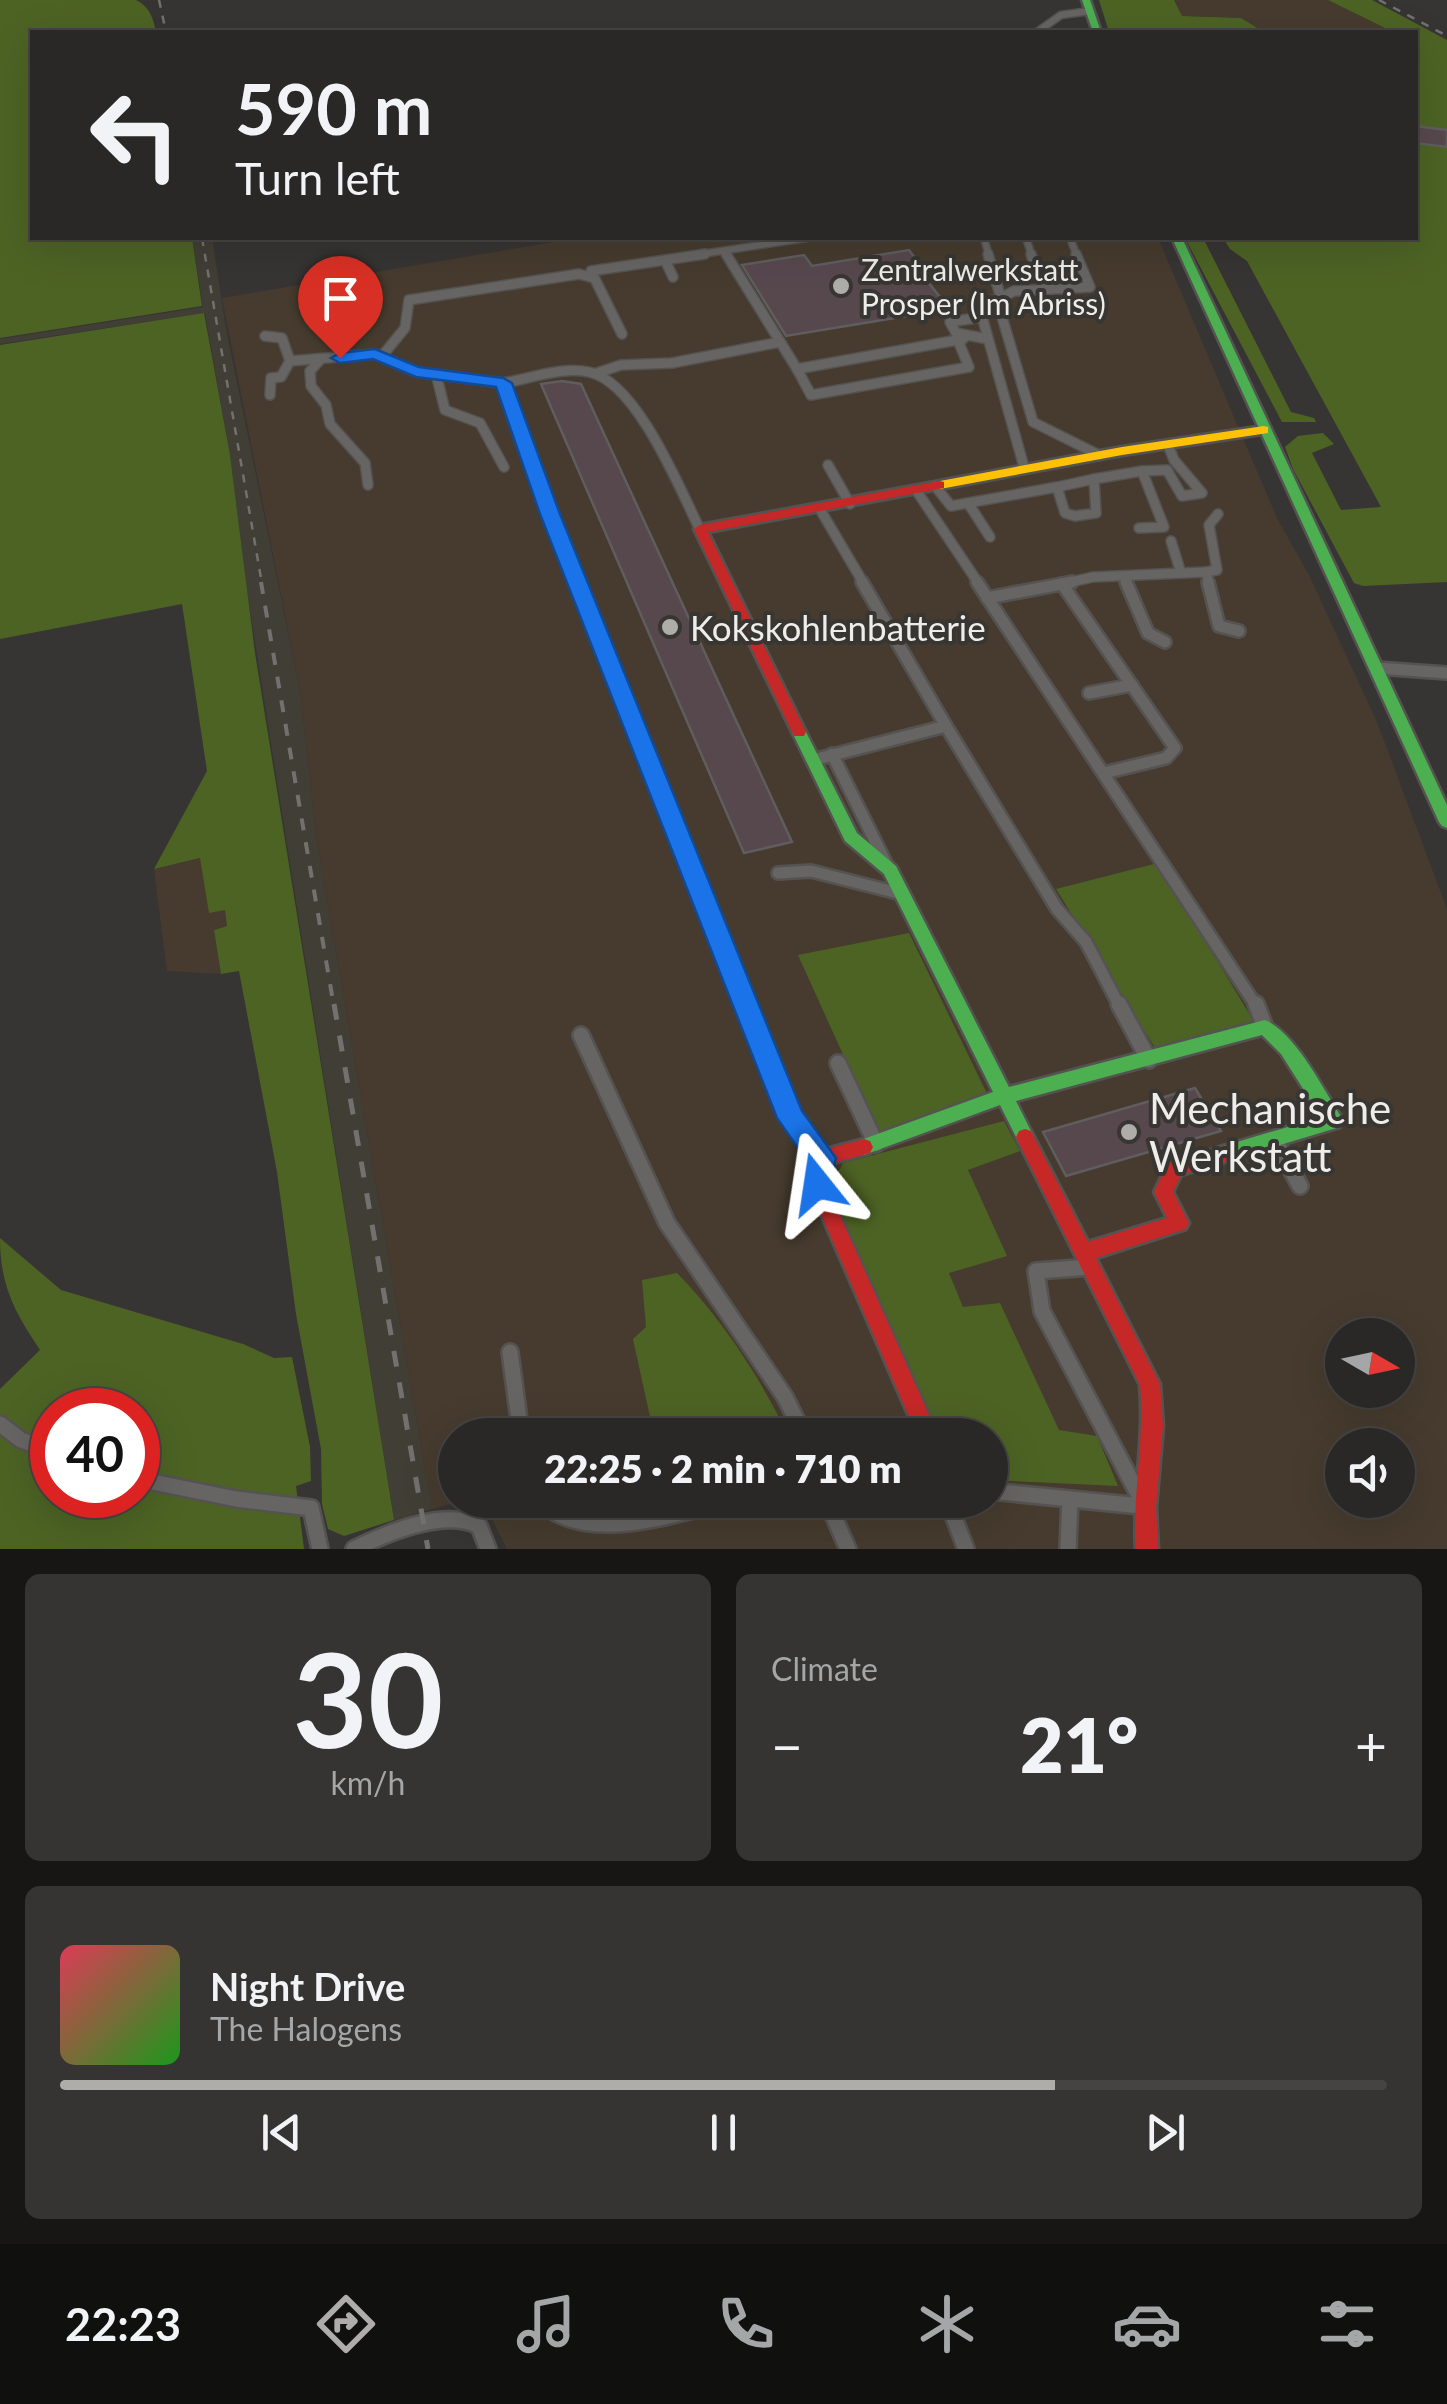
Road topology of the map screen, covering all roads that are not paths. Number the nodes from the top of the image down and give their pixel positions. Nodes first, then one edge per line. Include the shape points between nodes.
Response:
1 (1088, 6) edge
2 (1041, 30) edge
3 (1097, 30) edge
4 (794, 240) edge
5 (984, 240) edge
6 (1027, 240) edge
7 (1071, 240) edge
8 (1178, 240) edge
9 (724, 251) junction
10 (665, 260) junction
11 (673, 277) dead end
12 (594, 278) junction
13 (1042, 289) junction
14 (999, 299) junction
15 (982, 317) junction
16 (622, 334) dead end
17 (266, 336) dead end
18 (965, 337) junction
19 (988, 339) junction
20 (780, 342) junction
21 (382, 356) junction
22 (320, 360) junction
23 (290, 361) junction
24 (797, 368) junction
25 (597, 373) junction
26 (436, 374) junction
27 (503, 383) junction
28 (270, 395) dead end
29 (1264, 430) junction
30 (1168, 445) junction
31 (1099, 455) junction
32 (828, 465) dead end
33 (504, 466) dead end
34 (1024, 466) junction
35 (1142, 471) junction
36 (1094, 479) junction
37 (368, 486) dead end
38 (935, 486) junction
39 (1057, 487) junction
40 (916, 490) junction
41 (968, 503) junction
42 (850, 504) junction
43 (820, 511) junction
44 (1218, 514) dead end
45 (1139, 528) dead end
46 (704, 536) junction
47 (990, 537) dead end
48 (1171, 541) dead end
49 (1206, 572) junction
50 (1181, 573) junction
51 (1124, 576) junction
52 (1062, 584) junction
53 (988, 598) junction
54 (1239, 631) dead end
55 (1165, 642) dead end
56 (1378, 668) junction
57 (1447, 673) edge
58 (1132, 685) junction
59 (1089, 693) dead end
60 (946, 726) junction
61 (832, 754) junction
62 (812, 760) junction
63 (1104, 774) junction
64 (1447, 822) edge
65 (890, 870) junction
66 (778, 873) dead end
67 (902, 894) junction
68 (1266, 1027) junction
69 (580, 1034) dead end
70 (1149, 1060) junction
71 (838, 1063) dead end
72 (1002, 1097) junction
73 (1275, 1140) junction
74 (876, 1144) junction
75 (822, 1158) junction
76 (1300, 1186) dead end
77 (1087, 1260) junction
78 (510, 1352) dead end
79 (519, 1418) edge
80 (796, 1418) edge
81 (920, 1418) edge
82 (0, 1424) edge
83 (30, 1443) edge
84 (160, 1484) edge
85 (1008, 1494) edge
86 (1070, 1499) junction
87 (1141, 1503) junction
88 (557, 1518) edge
89 (654, 1518) edge
90 (834, 1518) edge
91 (954, 1518) edge
92 (486, 1541) edge
93 (320, 1549) edge
94 (354, 1549) edge
95 (848, 1549) edge
96 (966, 1549) edge
97 (1068, 1549) edge
98 (1147, 1549) edge

1 - 2 street
1 - 3 street
4 - 9 street
5 - 14 street
6 - 13 street
7 - 13 street via 1090,286
8 - 29 street
9 - 10 street
9 - 20 street
10 - 11 street
10 - 12 street via 591,271
12 - 16 street
12 - 21 street via 578,274 409,300 405,328
13 - 14 street
14 - 15 street via 978,302
14 - 31 street via 1033,422
15 - 18 street via 950,322
15 - 19 street
17 - 23 street via 282,338
18 - 19 street
18 - 24 street
18 - 24 street via 959,343 969,367 812,395
19 - 34 street
20 - 24 street
20 - 25 street via 657,364 612,365
21 - 22 street
21 - 26 street
22 - 23 street
22 - 37 street via 310,371 311,386 330,424 365,463
23 - 28 street via 281,377 272,378
25 - 27 street
25 - 46 street via 624,392
26 - 27 street
26 - 33 street via 445,410 480,422
27 - 75 street via 791,1118
29 - 30 street
29 - 56 street
30 - 31 street
30 - 35 street via 1202,488 1200,496 1182,496 1167,470
31 - 34 street
32 - 42 street
34 - 38 street
35 - 36 street
35 - 45 street via 1164,527
36 - 39 street
36 - 39 street via 1096,513 1089,515 1066,512
38 - 40 street
38 - 41 street via 952,506
39 - 41 street
40 - 42 street
40 - 53 street
41 - 47 street
42 - 43 street
43 - 46 street via 700,529
43 - 60 street
44 - 49 street via 1209,525 1217,570
46 - 62 street
48 - 50 street
49 - 50 street
49 - 54 street via 1219,626
50 - 51 street
51 - 52 street
51 - 55 street via 1148,633
52 - 53 street
52 - 58 street
53 - 63 street
56 - 57 street
56 - 64 street
58 - 59 street
58 - 63 street via 1175,748 1166,758
60 - 61 street
60 - 70 street via 1057,909 1086,942
61 - 62 street
61 - 65 street
62 - 65 street via 851,837
63 - 68 street
65 - 67 street
66 - 67 street via 811,870
67 - 72 street
68 - 70 street
68 - 73 street via 1334,1121
69 - 80 street via 667,1223
70 - 72 street
71 - 74 street
72 - 74 street
72 - 77 street
73 - 76 street
73 - 77 street via 1175,1169 1162,1192 1179,1223
74 - 75 street
75 - 81 street via 817,1184
77 - 87 street via 1155,1404
77 - 87 street via 1036,1271 1042,1311
78 - 79 street
82 - 83 street
84 - 93 street via 310,1508
85 - 86 street
86 - 87 street
86 - 97 street
87 - 98 street
88 - 89 street via 611,1528
90 - 95 street
91 - 96 street
92 - 94 street via 473,1522 443,1519

